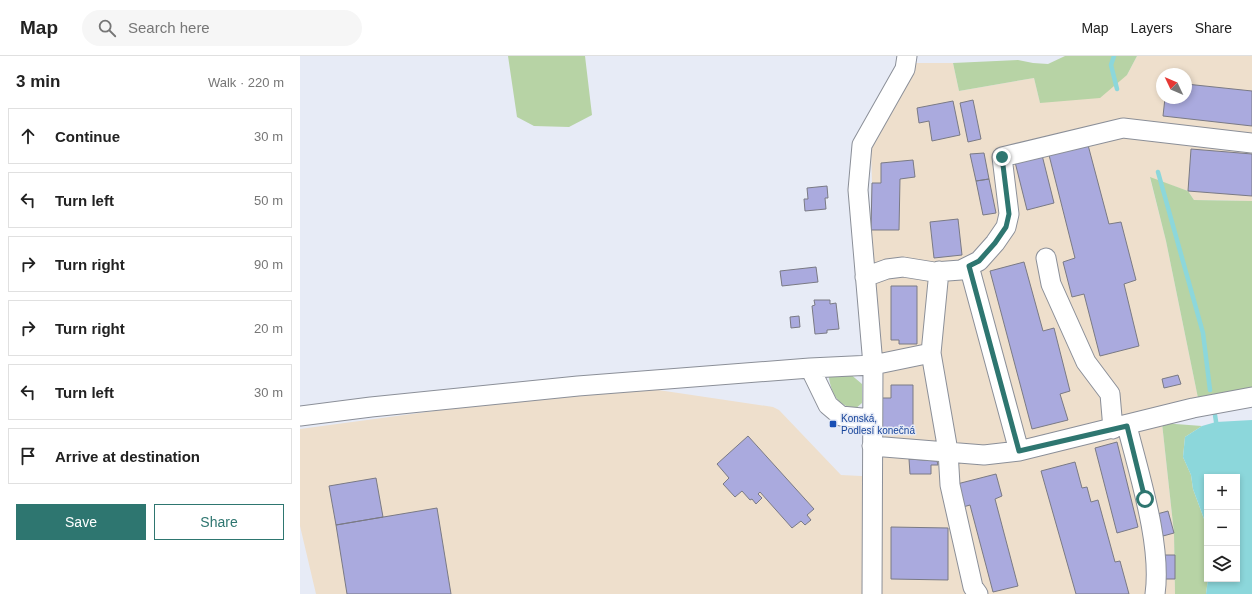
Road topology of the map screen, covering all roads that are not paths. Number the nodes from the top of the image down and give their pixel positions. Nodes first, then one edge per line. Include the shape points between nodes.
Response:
1 (907, 56) edge
2 (1252, 143) edge
3 (1046, 258) dead end
4 (969, 266) junction
5 (939, 271) junction
6 (865, 277) junction
7 (931, 353) junction
8 (873, 366) junction
9 (810, 368) junction
10 (1252, 398) edge
11 (300, 416) edge
12 (872, 419) junction
13 (1120, 427) junction
14 (872, 446) junction
15 (948, 451) junction
16 (1019, 451) junction
17 (872, 594) edge
18 (978, 594) edge
19 (1154, 594) edge

1 - 6 street via 905,69 862,145 858,190
2 - 4 street via 1123,128 1002,157 1009,214 1006,227 979,261
3 - 13 street via 1052,284 1086,362 1110,394
4 - 5 street via 961,270
4 - 16 street
5 - 6 street via 887,269
5 - 7 street
6 - 8 street
7 - 8 street
7 - 15 street
8 - 9 street
8 - 12 street
9 - 11 street via 570,387
9 - 12 street via 828,405 841,416
10 - 13 street via 1193,408
12 - 14 street
13 - 16 street
13 - 19 street via 1145,499 1152,532 1157,580
14 - 15 street
14 - 17 street
15 - 16 street via 984,455
15 - 18 street via 950,485 973,587

